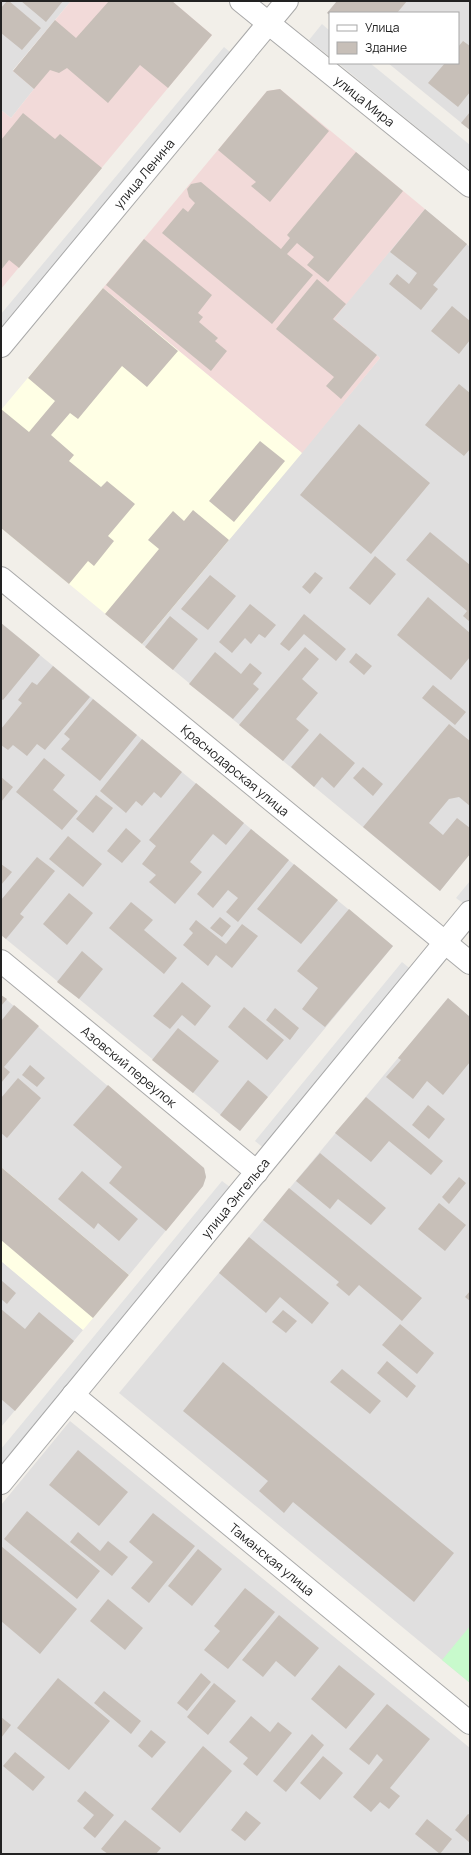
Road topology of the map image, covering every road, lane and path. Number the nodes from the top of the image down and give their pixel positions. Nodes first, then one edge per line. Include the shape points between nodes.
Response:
1 (241, 1) edge
2 (287, 1) edge
3 (269, 23) junction
4 (470, 186) edge
5 (1, 346) edge
6 (1, 578) edge
7 (470, 912) edge
8 (445, 942) junction
9 (1, 961) edge
10 (470, 963) edge
11 (257, 1172) junction
12 (73, 1395) junction
13 (1, 1483) edge
14 (470, 1723) edge

1 - 3 street, улица Мира
2 - 3 street, улица Ленина
3 - 4 street, улица Мира
3 - 5 street, улица Ленина
6 - 8 street, Краснодарская улица
7 - 8 street, улица Энгельса
8 - 10 street, Краснодарская улица
8 - 11 street, улица Энгельса
9 - 11 street, Азовский переулок
11 - 12 street, улица Энгельса
12 - 13 street, улица Энгельса
12 - 14 street, Таманская улица

